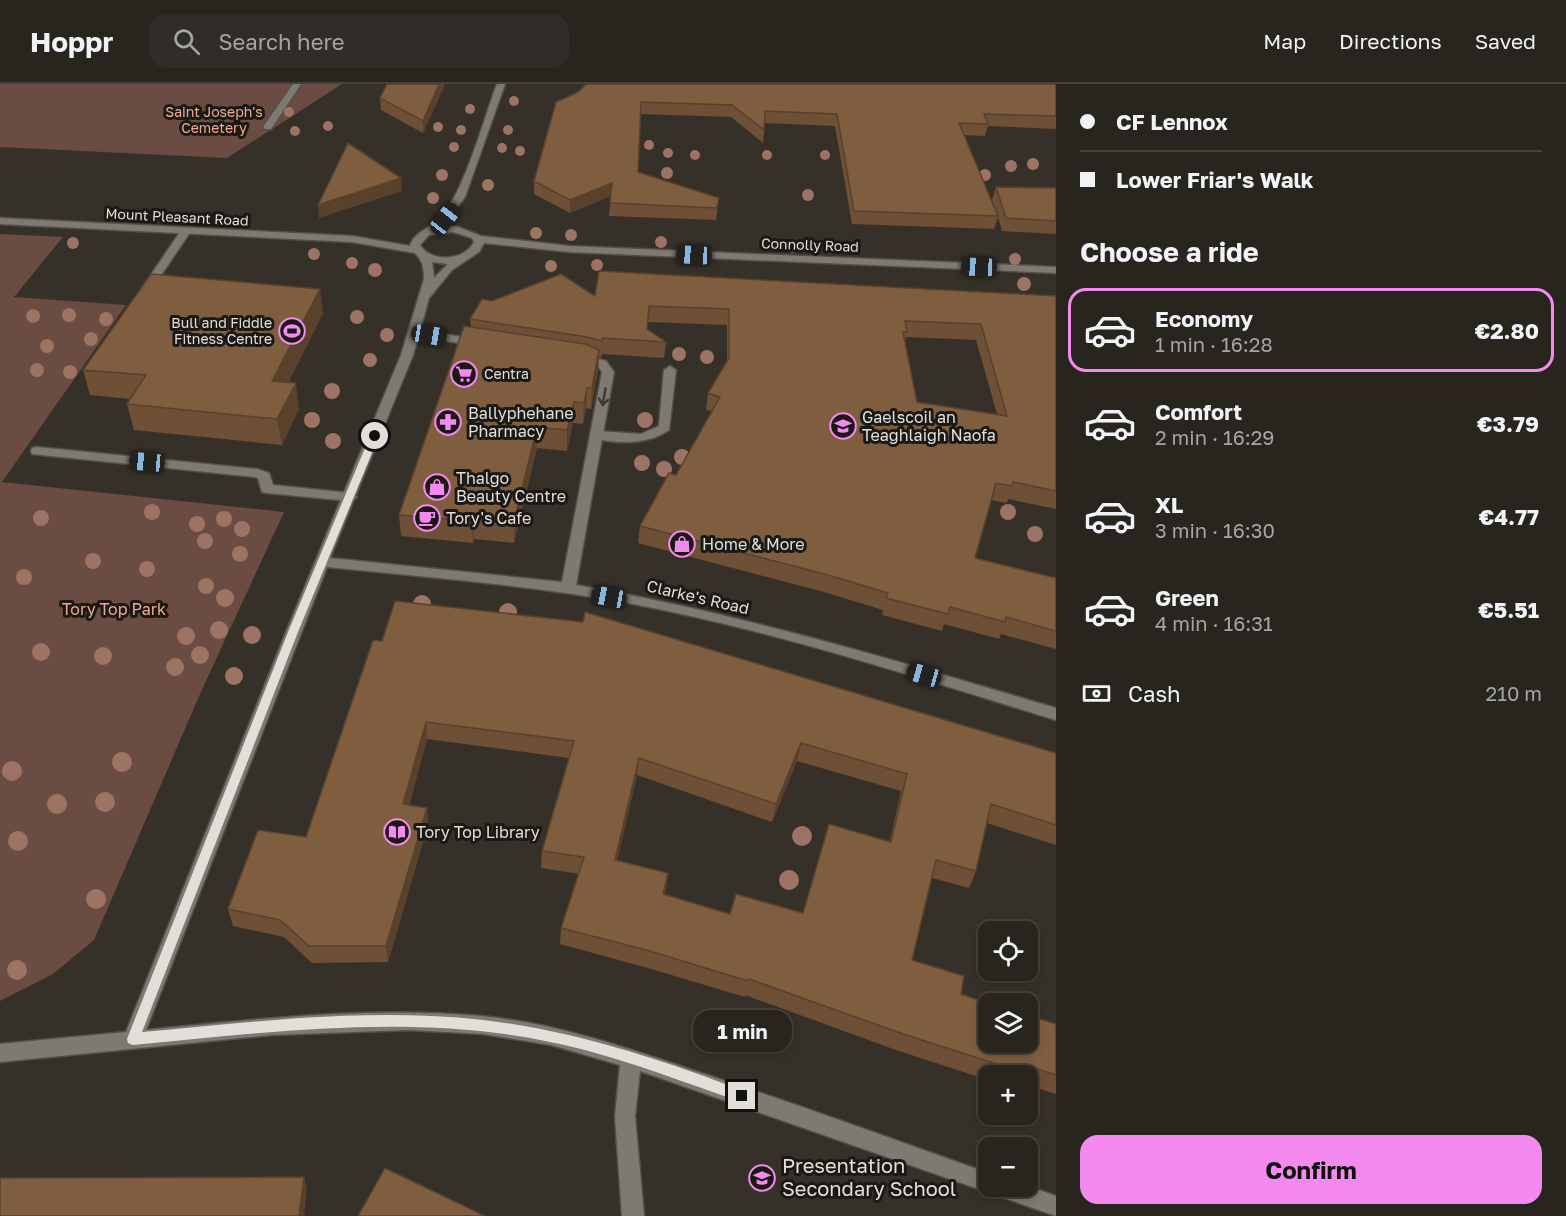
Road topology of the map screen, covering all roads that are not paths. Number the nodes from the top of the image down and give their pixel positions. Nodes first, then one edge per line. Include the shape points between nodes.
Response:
1 (297, 84) edge
2 (501, 84) edge
3 (268, 128) dead end
4 (460, 197) junction
5 (0, 221) edge
6 (433, 230) junction
7 (186, 231) junction
8 (420, 236) junction
9 (475, 236) junction
10 (352, 239) junction
11 (563, 249) junction
12 (421, 253) junction
13 (479, 254) junction
14 (1056, 270) edge
15 (147, 288) edge
16 (424, 299) junction
17 (414, 333) junction
18 (491, 345) edge
19 (562, 356) edge
20 (670, 370) dead end
21 (597, 435) junction
22 (37, 452) dead end
23 (350, 497) junction
24 (324, 561) junction
25 (568, 588) junction
26 (1056, 714) edge
27 (133, 1039) junction
28 (0, 1053) edge
29 (631, 1059) junction
30 (978, 1179) edge
31 (1028, 1197) edge
32 (1056, 1207) edge
33 (633, 1216) edge

1 - 3 street
2 - 4 street
4 - 6 street
4 - 9 street via 460,222
5 - 7 street, Mount Pleasant Road
6 - 8 street
6 - 9 street, Connolly Road via 454,229
7 - 10 street, Mount Pleasant Road
7 - 15 street
8 - 10 street
8 - 12 street via 415,245
9 - 11 street, Connolly Road
9 - 13 street
10 - 12 street
11 - 13 street, Connolly Road
11 - 14 street, Connolly Road
12 - 13 street, Connolly Road via 445,260
12 - 16 street via 429,267
13 - 16 street via 447,268
16 - 17 street
17 - 18 street
17 - 23 street
19 -> 21 street via 602,363 607,368
20 - 21 street via 665,427 656,435 640,438
21 - 25 street
22 - 23 street via 256,473 264,476 267,489
23 - 24 street
24 - 25 street, Clarke's Road
24 - 27 street
25 - 26 street, Clarke's Road via 780,634
27 - 28 street
27 - 29 street via 272,1026 409,1021 518,1030
29 - 30 street
29 - 33 street via 625,1116
31 - 32 street

